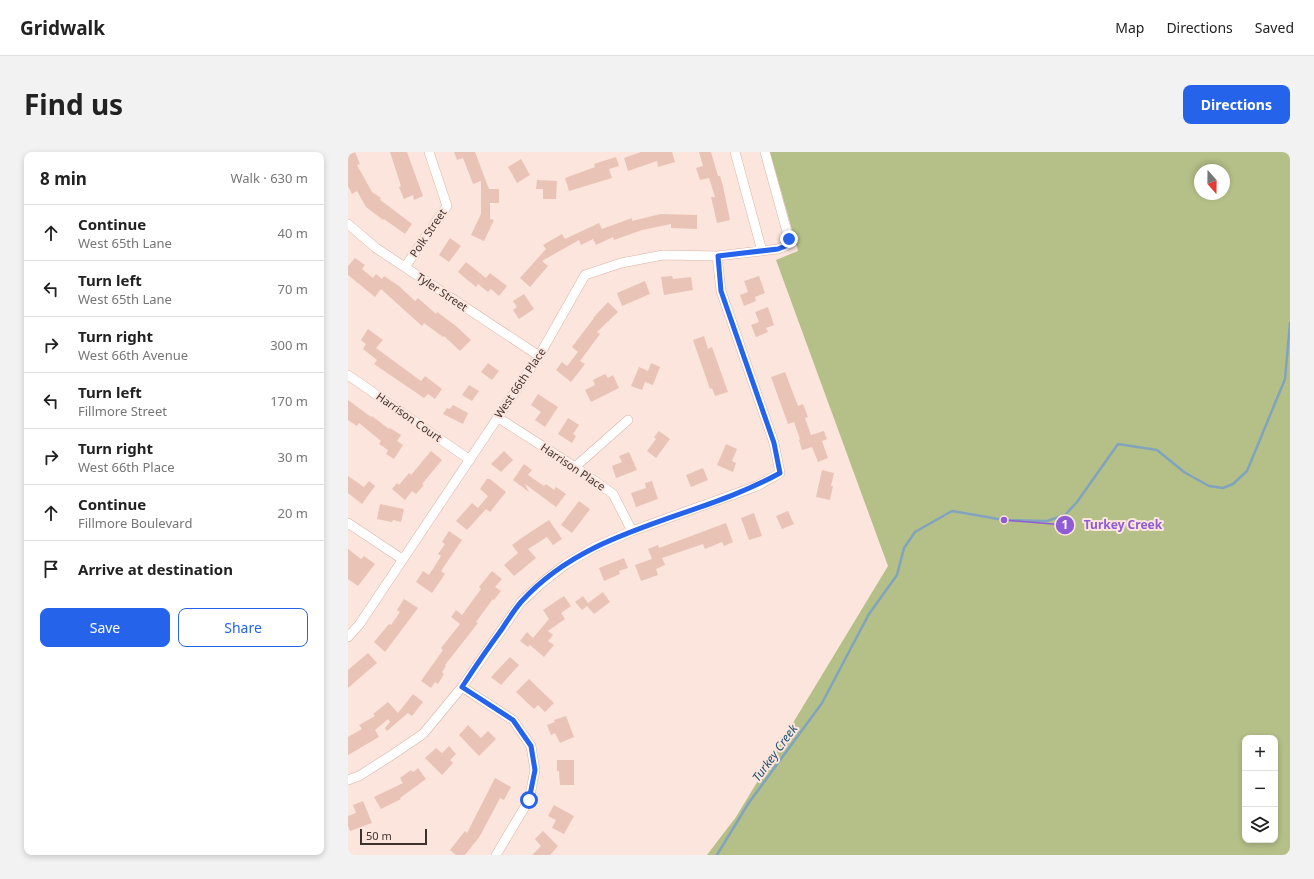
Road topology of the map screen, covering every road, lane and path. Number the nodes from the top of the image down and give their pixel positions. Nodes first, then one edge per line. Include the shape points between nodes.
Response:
1 (429, 152) edge
2 (735, 152) edge
3 (765, 152) edge
4 (348, 224) edge
5 (762, 251) junction
6 (718, 256) junction
7 (405, 267) junction
8 (539, 356) junction
9 (348, 375) edge
10 (497, 417) junction
11 (628, 420) dead end
12 (470, 460) junction
13 (575, 467) junction
14 (348, 523) edge
15 (632, 531) junction
16 (402, 559) junction
17 (348, 637) edge
18 (462, 687) junction
19 (348, 780) edge
20 (496, 855) edge

1 - 7 street, Polk Street via 447,206
2 - 5 street
3 - 5 street, West 66th Place via 789,239 788,245
4 - 7 street, Tyler Street via 376,248
5 - 6 street, West 66th Place
6 - 8 street, West 66th Place via 664,255 621,263 585,275
6 - 15 street via 721,291 774,443 780,473 757,486
7 - 8 street, Tyler Street
8 - 10 street, West 66th Place
9 - 12 street, Harrison Court
10 - 12 street, West 66th Place
10 - 13 street, Harrison Place
11 - 13 street
12 - 16 street, West 66th Place
13 - 15 street, Harrison Place via 613,494
14 - 16 street
15 - 18 street via 566,564 521,602
16 - 17 street, West 66th Place
18 - 19 street via 423,734 386,760
18 - 20 street via 513,720 531,746 535,770 529,800

